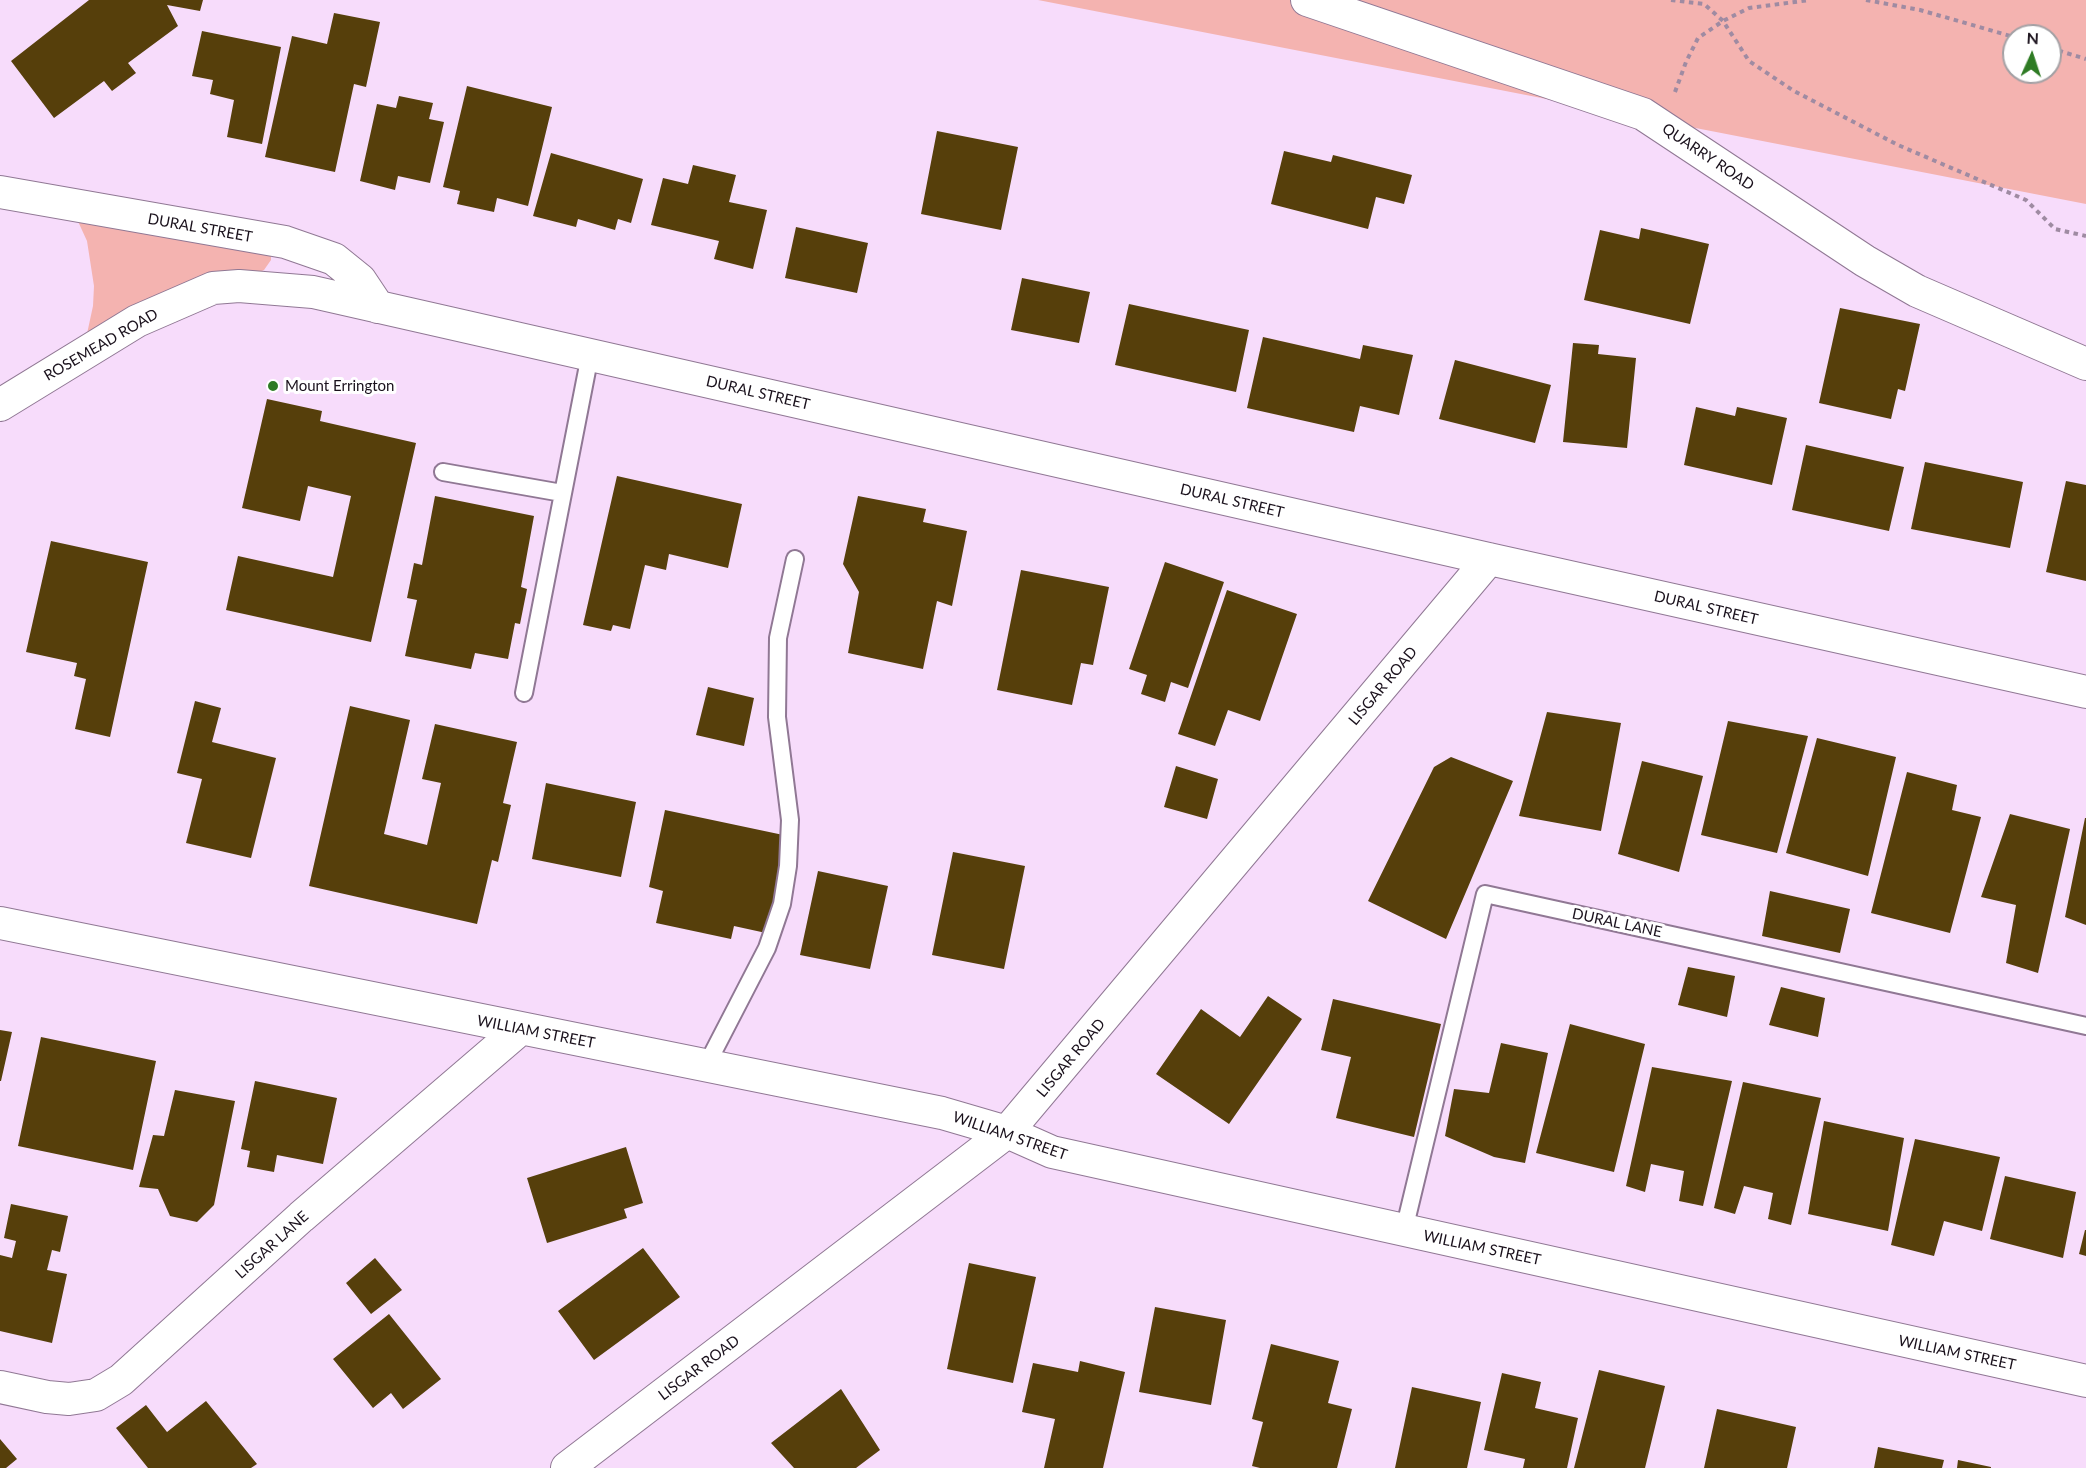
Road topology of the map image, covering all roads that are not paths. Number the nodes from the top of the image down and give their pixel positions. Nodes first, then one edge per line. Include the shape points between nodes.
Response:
1 (1307, 0) edge
2 (0, 192) edge
3 (313, 292) joint
4 (378, 307) junction
5 (590, 355) junction
6 (2086, 364) edge
7 (0, 405) edge
8 (443, 472) dead end
9 (562, 493) junction
10 (795, 559) dead end
11 (1489, 559) junction
12 (2086, 692) edge
13 (524, 693) dead end
14 (0, 923) edge
15 (2086, 1026) edge
16 (520, 1029) junction
17 (706, 1066) junction
18 (1007, 1132) junction
19 (1404, 1230) junction
20 (2086, 1381) edge
21 (0, 1387) edge
22 (567, 1468) edge

1 - 6 street, QUARRY ROAD via 1643,114 1909,286
2 - 4 street, DURAL STREET via 285,242 334,259 360,280
3 - 4 street, DURAL STREET
3 - 7 street, ROSEMEAD ROAD via 239,286 213,288 136,321
4 - 5 street, DURAL STREET
5 - 9 lane
5 - 11 street, DURAL STREET
8 - 9 lane
9 - 13 lane
10 - 17 lane via 778,638 777,717 790,820 782,904 767,948
11 - 12 street, DURAL STREET
11 - 18 street, LISGAR ROAD
14 - 16 street, WILLIAM STREET
15 - 19 lane, DURAL LANE via 1485,894
16 - 17 street, WILLIAM STREET
16 - 21 street, LISGAR LANE via 121,1380 96,1395 69,1399
17 - 18 street, WILLIAM STREET via 942,1113
18 - 19 street, WILLIAM STREET via 1052,1152
18 - 22 street, LISGAR ROAD
19 - 20 street, WILLIAM STREET

